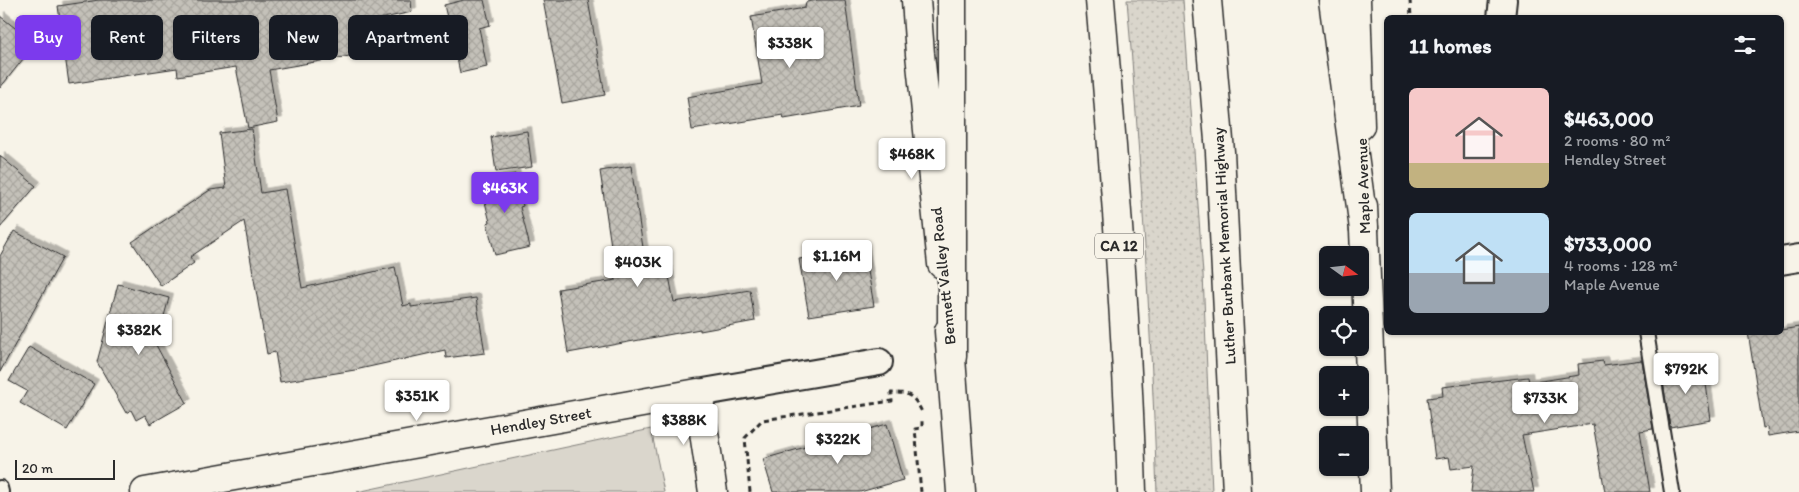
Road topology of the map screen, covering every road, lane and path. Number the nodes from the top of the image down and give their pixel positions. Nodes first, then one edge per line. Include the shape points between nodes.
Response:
1 (916, 0) edge
2 (952, 0) edge
3 (1100, 0) edge
4 (1207, 0) edge
5 (1332, 0) edge
6 (1356, 0) edge
7 (1410, 0) edge
8 (1503, 0) edge
9 (1412, 15) edge
10 (1501, 15) edge
11 (1364, 229) junction
12 (1799, 258) edge
13 (1784, 260) edge
14 (1377, 318) edge
15 (1646, 335) edge
16 (952, 356) junction
17 (879, 362) dead end
18 (698, 393) junction
19 (0, 488) edge
20 (1, 492) edge
21 (145, 492) edge
22 (713, 492) edge
23 (750, 492) edge
24 (921, 492) edge
25 (961, 492) edge
26 (1132, 492) edge
27 (1238, 492) edge
28 (1375, 492) edge
29 (1672, 492) edge

1 - 16 main road, Bennett Valley Road
2 - 16 main road
3 - 26 main road, CA 12 via 1120,252
4 - 27 main road, Luther Burbank Memorial Highway via 1220,152
5 - 11 main road
6 - 11 main road, Maple Avenue
7 - 9 path
8 - 10 street
11 - 14 main road, Maple Avenue
12 - 13 street
14 - 28 main road, Maple Avenue
15 - 29 lane
16 - 25 main road, Bennett Valley Road
17 - 18 street, Hendley Street
18 - 21 main road, Hendley Street
18 - 22 main road
19 - 20 lane
23 - 24 path via 745,438 762,420 892,401 891,392 902,392 916,399 922,412 922,428 915,429

